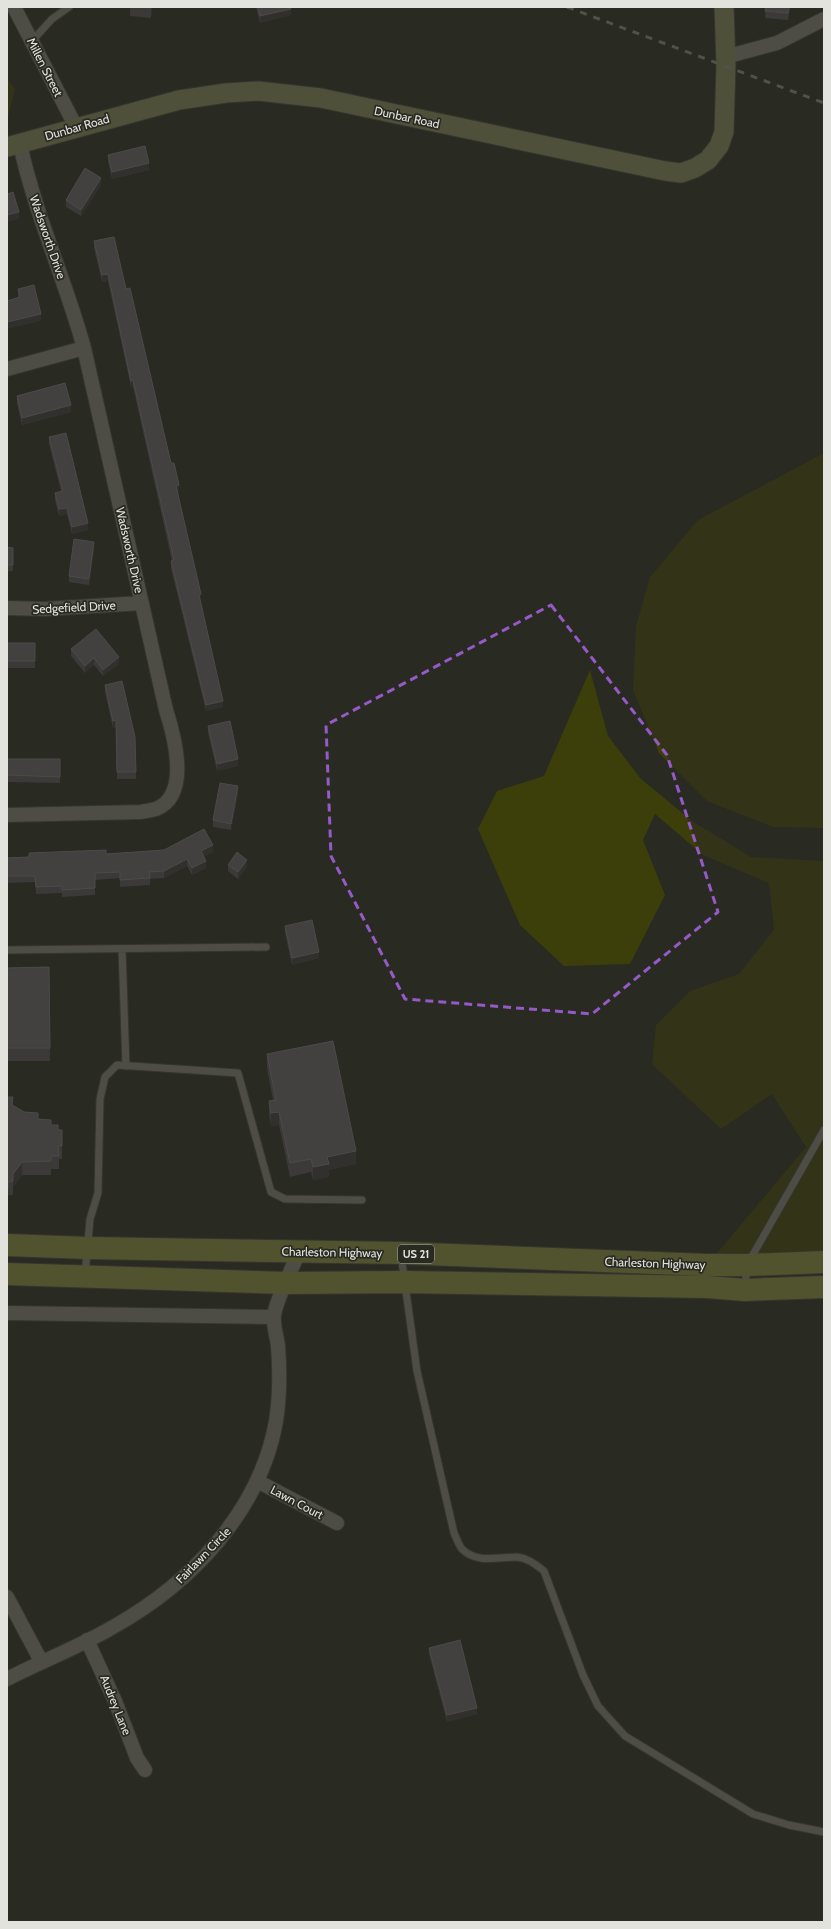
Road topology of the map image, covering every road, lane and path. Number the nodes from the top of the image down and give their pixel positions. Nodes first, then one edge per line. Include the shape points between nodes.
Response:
1 (14, 7) edge
2 (69, 7) edge
3 (724, 7) edge
4 (824, 19) edge
5 (32, 41) junction
6 (726, 61) junction
7 (76, 127) junction
8 (14, 146) edge
9 (84, 348) junction
10 (7, 369) edge
11 (142, 603) junction
12 (7, 608) edge
13 (7, 815) edge
14 (266, 947) dead end
15 (122, 949) junction
16 (7, 950) edge
17 (126, 1066) junction
18 (824, 1130) edge
19 (362, 1200) dead end
20 (7, 1245) edge
21 (88, 1248) junction
22 (299, 1252) junction
23 (401, 1253) junction
24 (824, 1262) edge
25 (747, 1266) junction
26 (7, 1274) edge
27 (85, 1277) junction
28 (404, 1282) junction
29 (286, 1283) junction
30 (824, 1287) edge
31 (745, 1290) junction
32 (7, 1313) edge
33 (274, 1317) junction
34 (257, 1481) junction
35 (337, 1523) dead end
36 (7, 1597) edge
37 (87, 1640) junction
38 (41, 1661) junction
39 (7, 1679) edge
40 (145, 1770) dead end
41 (824, 1832) edge

1 - 5 street, Millen Street
2 - 5 lane via 52,19
3 - 6 street, Dunbar Road
4 - 6 street via 777,43
5 - 7 street, Millen Street
6 - 7 street, Dunbar Road via 724,132 719,146 708,160 681,173 321,98 258,91 179,100
7 - 8 street, Dunbar Road
8 - 9 street, Wadsworth Drive via 71,303
9 - 10 street
9 - 11 street, Wadsworth Drive
11 - 12 street, Sedgefield Drive via 44,609
11 - 13 street, Wadsworth Drive via 176,750 177,782 168,799 157,808 141,812
14 - 15 lane
15 - 16 lane
15 - 17 lane
17 - 19 lane via 238,1073 272,1192 285,1199
17 - 21 lane via 117,1066 105,1077 100,1099 98,1193 90,1219
18 - 25 lane
20 - 21 main road, Charleston Highway / US 21
21 - 22 main road, Charleston Highway / US 21
21 - 27 lane
22 - 23 main road, Charleston Highway / US 21
22 - 29 street, Fairlawn Circle
23 - 25 main road, Charleston Highway / US 21
23 - 28 lane
24 - 25 main road, Charleston Highway / US 21
25 - 31 lane
26 - 27 main road, Charleston Highway
27 - 29 main road, Charleston Highway
28 - 29 main road, Charleston Highway
28 - 31 main road, Charleston Highway via 707,1287
28 - 41 lane via 417,1371 454,1532 462,1549 475,1557 496,1560 518,1557 532,1561 544,1571 583,1675 598,1706 626,1736 753,1814
29 - 33 street, Fairlawn Circle
30 - 31 main road, Charleston Highway
32 - 33 street
33 - 34 street, Fairlawn Circle via 280,1391 273,1436
34 - 35 street, Lawn Court
34 - 37 street, Fairlawn Circle via 230,1527 198,1563 137,1612
36 - 38 street
37 - 38 street, Fairlawn Circle
37 - 40 street, Audrey Lane via 137,1758
38 - 39 street, Fairlawn Circle

